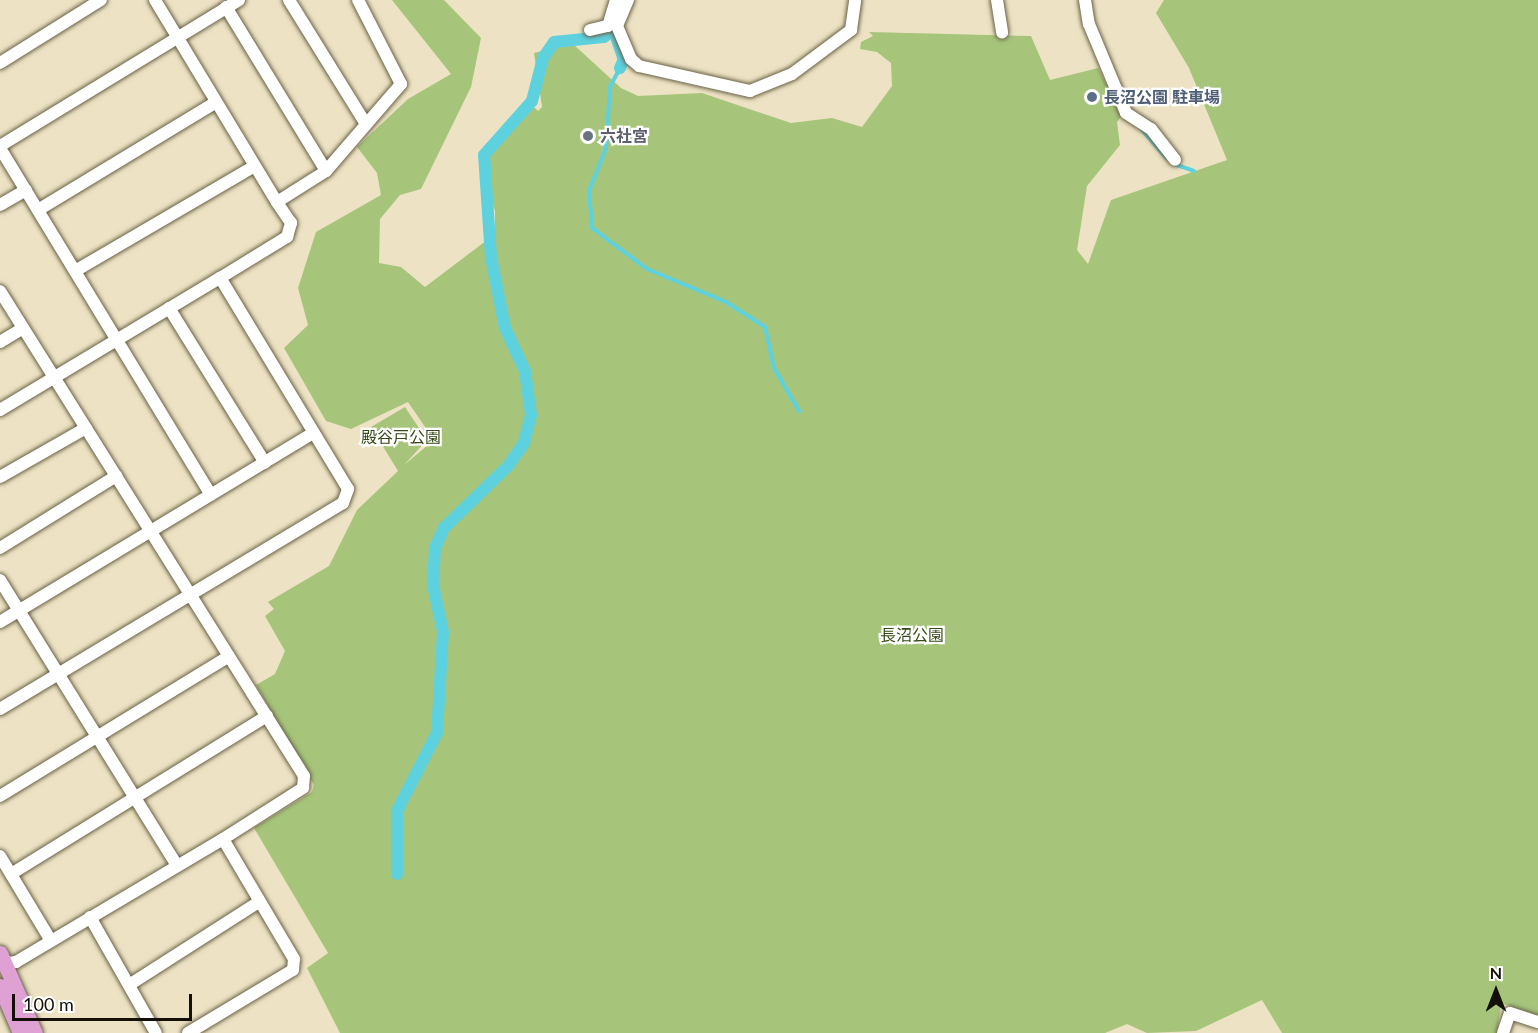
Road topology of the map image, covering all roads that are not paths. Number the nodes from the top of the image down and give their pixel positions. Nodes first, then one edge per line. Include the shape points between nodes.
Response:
1 (101, 0) edge
2 (155, 0) edge
3 (239, 0) edge
4 (289, 0) edge
5 (358, 0) edge
6 (616, 0) edge
7 (628, 0) edge
8 (855, 0) edge
9 (997, 0) edge
10 (1085, 0) edge
11 (226, 7) junction
12 (590, 30) dead end
13 (1002, 33) dead end
14 (177, 37) junction
15 (0, 63) edge
16 (216, 102) junction
17 (366, 124) junction
18 (0, 147) edge
19 (1175, 160) dead end
20 (255, 166) junction
21 (326, 171) junction
22 (26, 190) junction
23 (278, 202) junction
24 (0, 205) edge
25 (38, 210) junction
26 (75, 271) junction
27 (220, 278) junction
28 (0, 291) edge
29 (169, 308) junction
30 (23, 328) junction
31 (117, 340) junction
32 (0, 342) edge
33 (54, 377) junction
34 (0, 410) edge
35 (86, 428) junction
36 (313, 433) junction
37 (265, 463) junction
38 (116, 476) junction
39 (0, 477) edge
40 (211, 495) junction
41 (151, 531) junction
42 (0, 548) edge
43 (0, 580) edge
44 (191, 595) junction
45 (19, 611) junction
46 (0, 622) edge
47 (229, 656) junction
48 (58, 674) junction
49 (0, 709) edge
50 (267, 716) junction
51 (97, 736) junction
52 (0, 796) edge
53 (135, 798) junction
54 (223, 839) junction
55 (0, 856) edge
56 (177, 866) junction
57 (11, 874) junction
58 (259, 902) junction
59 (90, 917) junction
60 (51, 941) junction
61 (2, 961) edge
62 (129, 985) junction
63 (0, 986) edge
64 (1538, 1022) edge
65 (20, 1033) edge
66 (35, 1033) edge
67 (156, 1033) edge
68 (188, 1033) edge
69 (1503, 1033) edge

1 - 15 street
2 - 14 street
3 - 11 street
4 - 17 street
5 - 17 street via 401,84
6 - 12 street via 608,26
7 - 8 street via 617,26 639,66 750,91 792,74 851,30
9 - 13 street
10 - 19 street via 1089,24 1126,113 1151,129
11 - 14 street
11 - 21 street
14 - 16 street
14 - 18 street
16 - 20 street
16 - 25 street
17 - 21 street
18 - 22 street
20 - 23 street
20 - 26 street
21 - 23 street
22 - 24 street
22 - 25 street
23 - 27 street via 291,223 287,237
25 - 26 street
26 - 31 street
27 - 29 street
27 - 36 street
28 - 30 street
29 - 31 street
29 - 37 street
30 - 32 street
30 - 33 street
31 - 33 street
31 - 40 street
33 - 34 street
33 - 35 street
35 - 38 street
35 - 39 street
36 - 37 street
36 - 44 street via 348,489 343,503
37 - 40 street
38 - 41 street
38 - 42 street
40 - 41 street
41 - 44 street
41 - 45 street
43 - 45 street
44 - 47 street
44 - 48 street
45 - 46 street
45 - 48 street
47 - 50 street
47 - 51 street
48 - 49 street
48 - 51 street
50 - 53 street
50 - 54 street via 304,776 303,788
51 - 52 street
51 - 53 street
53 - 56 street
53 - 57 street
54 - 56 street
54 - 58 street
55 - 57 street
56 - 59 street
57 - 60 street
58 - 62 street
58 - 68 street via 294,959 293,970
59 - 60 street
59 - 62 street
60 - 61 street
61 - 66 main road
62 - 67 street
63 - 65 main road
64 - 69 street via 1510,1013

